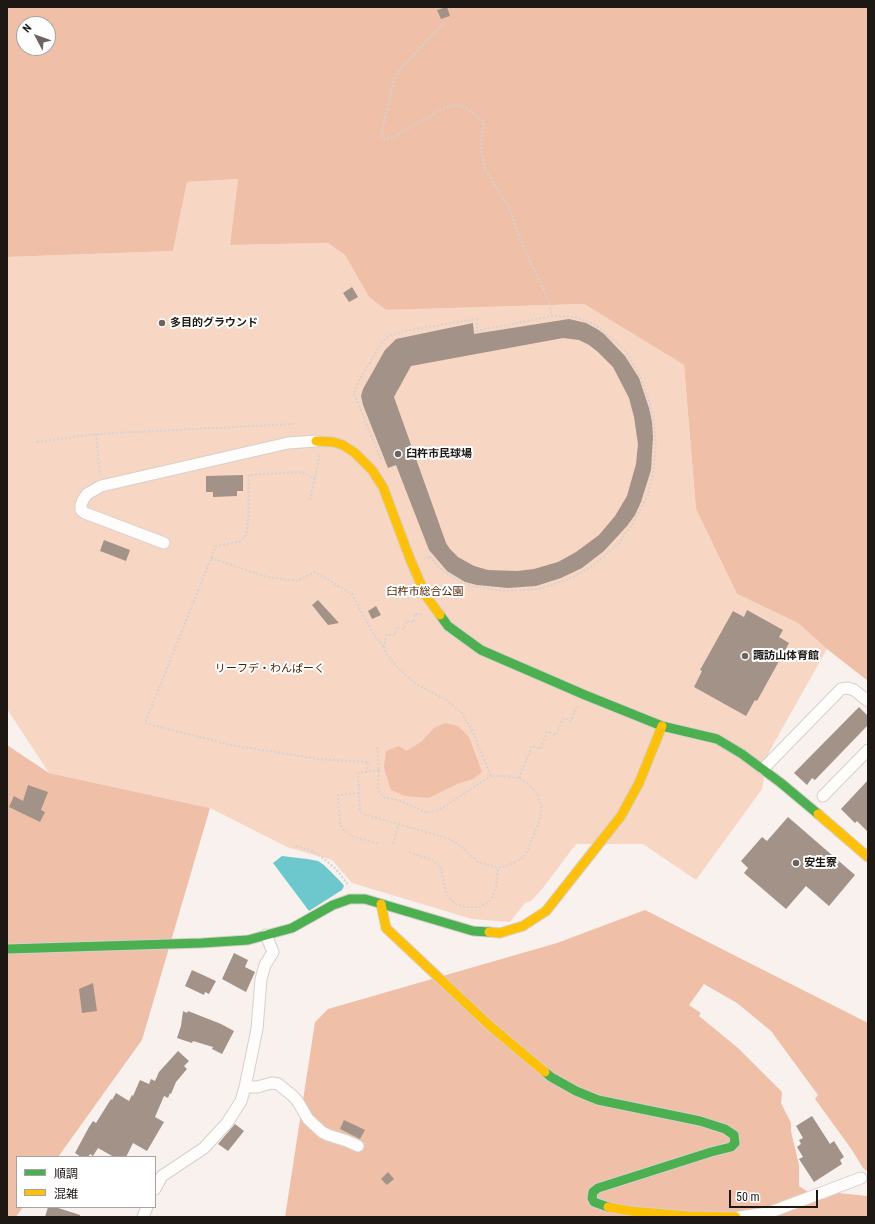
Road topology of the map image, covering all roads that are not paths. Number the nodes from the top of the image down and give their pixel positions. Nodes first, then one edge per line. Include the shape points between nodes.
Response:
1 (320, 441) joint
2 (164, 543) dead end
3 (868, 701) edge
4 (662, 726) junction
5 (868, 750) edge
6 (763, 769) junction
7 (823, 796) dead end
8 (868, 857) edge
9 (382, 904) junction
10 (266, 935) junction
11 (7, 949) edge
12 (245, 1087) junction
13 (358, 1146) dead end
14 (861, 1178) dead end
15 (156, 1187) edge
16 (738, 1217) edge

1 - 2 street via 288,443 101,486 86,494 80,505 85,513
1 - 4 street via 343,445 372,470 383,487 426,596 448,626 481,650
3 - 6 street via 854,690 841,689
4 - 6 street via 717,739
4 - 9 street via 639,783 621,816 546,911 524,926 500,933 473,931
5 - 7 street
6 - 8 street
9 - 10 street via 365,899 350,899 333,905 292,928
9 - 16 street via 386,928 489,1025 551,1077 598,1100 700,1121 725,1129 734,1135 735,1143 731,1147 598,1188 593,1192 594,1202 630,1211
10 - 11 street via 248,940 202,943
10 - 12 street via 273,952 261,979 257,1029
12 - 13 street via 278,1084 293,1096 315,1127 328,1135
12 - 15 street via 241,1101 227,1123 204,1148 162,1176
14 - 16 street via 768,1213

